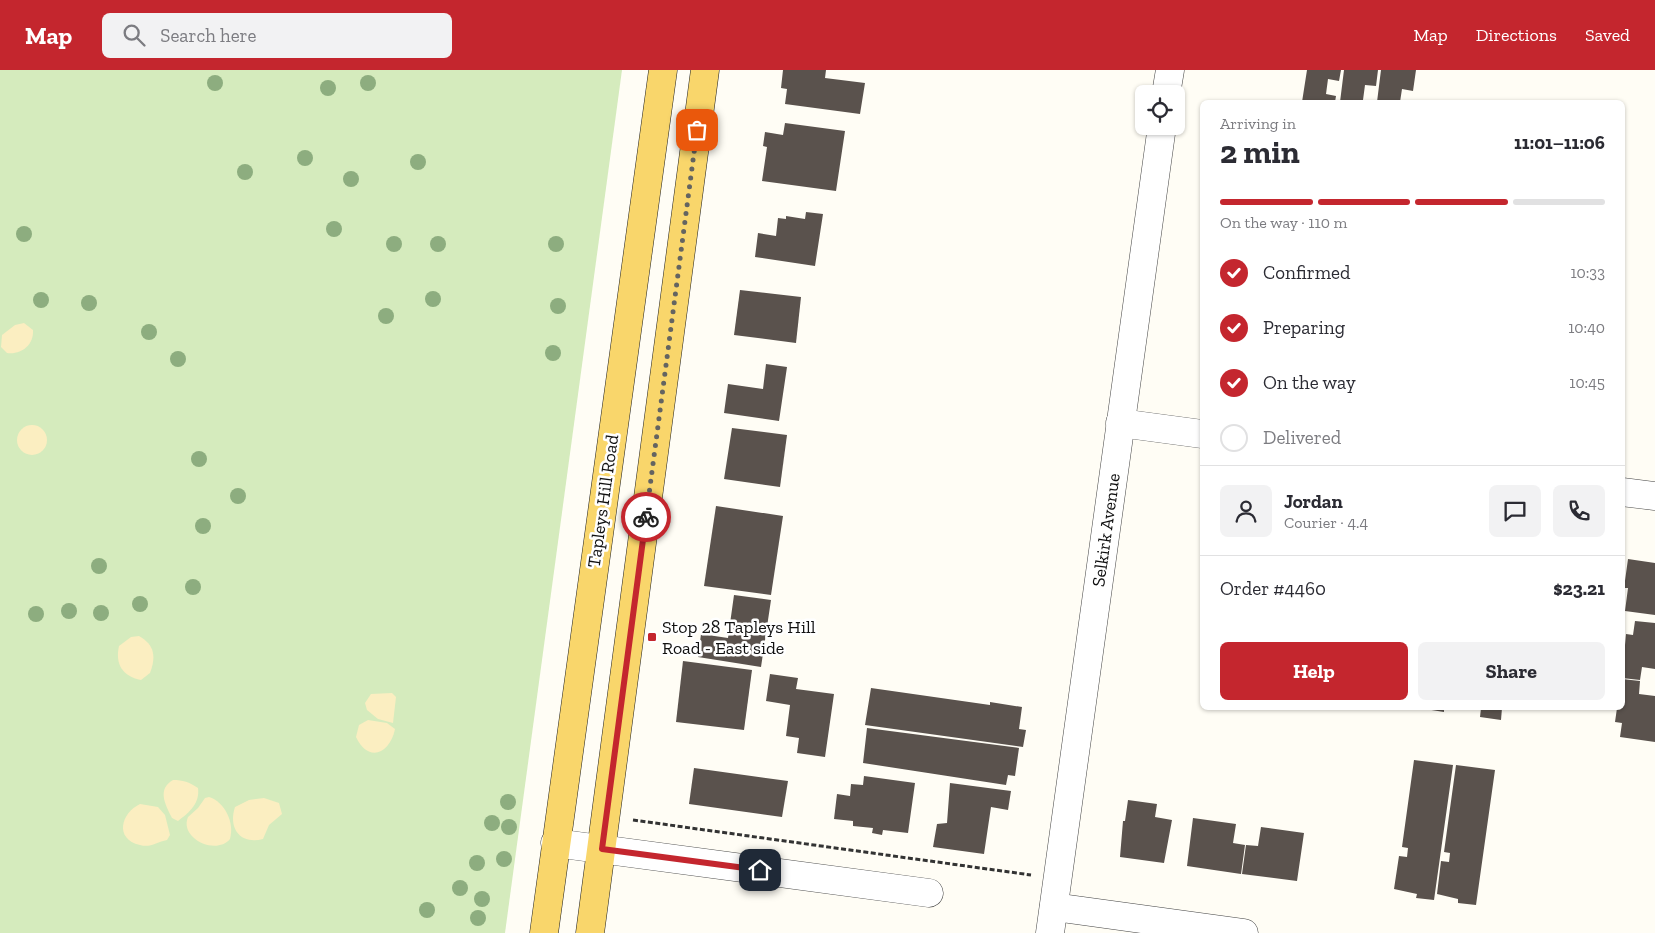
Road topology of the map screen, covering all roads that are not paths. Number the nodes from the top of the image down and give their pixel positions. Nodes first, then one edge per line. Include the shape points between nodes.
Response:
1 (663, 70) edge
2 (705, 70) edge
3 (1170, 70) edge
4 (1168, 85) edge
5 (1161, 135) edge
6 (1120, 422) junction
7 (1200, 434) edge
8 (1625, 492) edge
9 (1655, 496) edge
10 (556, 843) junction
11 (602, 849) junction
12 (929, 892) dead end
13 (1052, 920) edge
14 (544, 933) edge
15 (590, 933) edge
16 (1244, 933) edge

1 - 10 main road, Tapleys Hill Road
2 - 11 main road
3 - 4 street
5 - 6 street, Selkirk Avenue
6 - 7 street
6 - 13 street, Selkirk Avenue
8 - 9 street
10 - 11 street
10 - 14 main road, Tapleys Hill Road
11 - 12 street
11 - 15 main road
13 - 16 street

